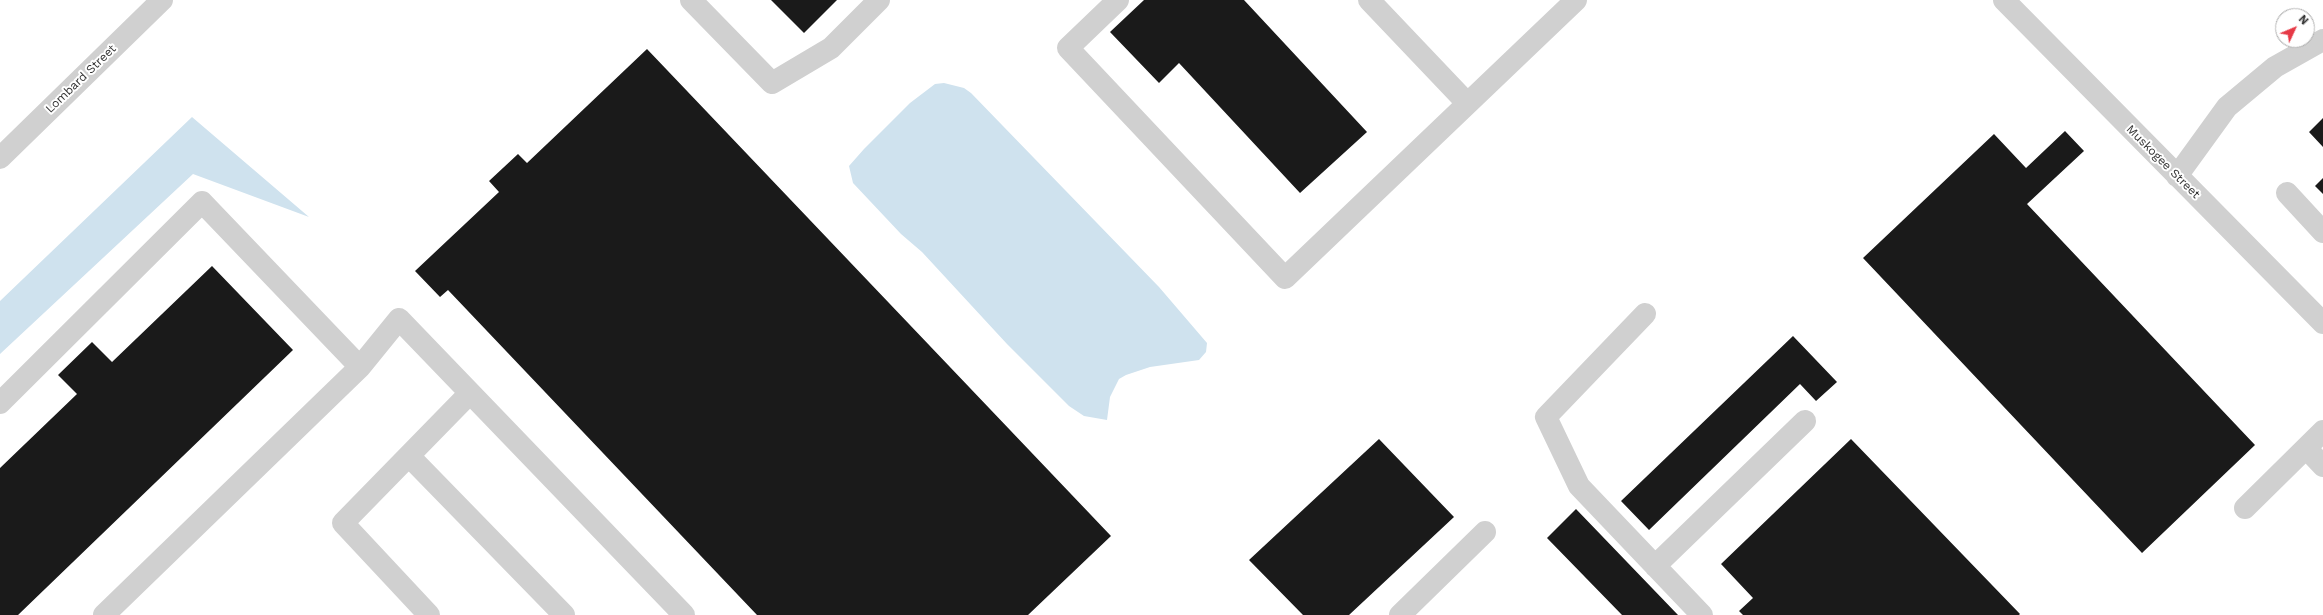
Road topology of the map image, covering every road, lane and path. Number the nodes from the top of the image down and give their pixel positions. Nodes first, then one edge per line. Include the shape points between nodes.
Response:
1 (691, 0) edge
2 (879, 0) edge
3 (1118, 0) edge
4 (1369, 0) edge
5 (1576, 0) edge
6 (2004, 0) edge
7 (159, 1) edge
8 (2323, 40) edge
9 (1468, 103) junction
10 (0, 158) edge
11 (2177, 176) junction
12 (2287, 193) dead end
13 (2323, 232) edge
14 (1645, 314) dead end
15 (2322, 319) edge
16 (360, 367) junction
17 (470, 393) junction
18 (0, 403) edge
19 (1806, 420) dead end
20 (2323, 431) edge
21 (2306, 448) junction
22 (409, 456) junction
23 (2323, 466) edge
24 (2245, 508) dead end
25 (1485, 532) dead end
26 (1655, 566) junction
27 (104, 615) edge
28 (429, 615) edge
29 (564, 615) edge
30 (684, 615) edge
31 (1400, 615) edge
32 (1702, 615) edge

1 - 2 street via 772,83 831,48
3 - 9 street via 1068,48 1285,278
4 - 9 street
5 - 9 street
6 - 11 street, Muskogee Street
7 - 10 street, Lombard Street
8 - 11 street via 2275,67 2227,107
11 - 15 street, Muskogee Street
12 - 13 street
14 - 26 street via 1546,417 1579,486
16 - 17 street via 399,319
16 - 18 street via 202,202
16 - 27 street
17 - 22 street
17 - 30 street
19 - 26 street
20 - 21 street
21 - 23 street
21 - 24 street
22 - 28 street via 343,523
22 - 29 street
25 - 31 street
26 - 32 street

